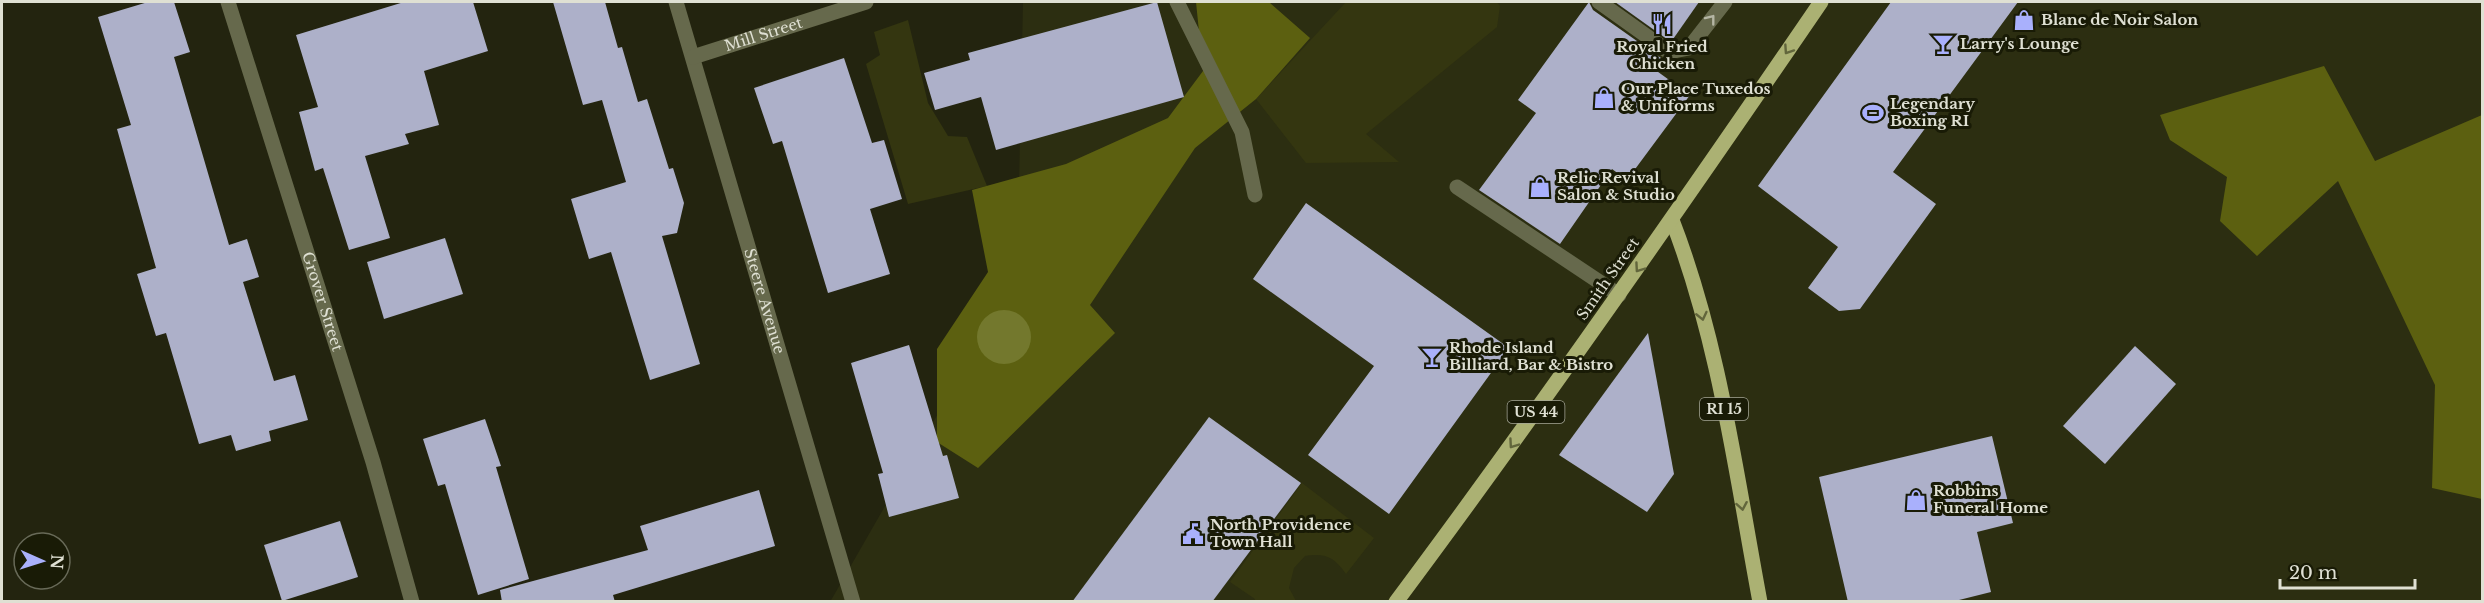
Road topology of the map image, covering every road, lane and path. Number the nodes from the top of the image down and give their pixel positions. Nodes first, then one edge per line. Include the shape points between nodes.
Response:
1 (228, 2) edge
2 (676, 2) edge
3 (866, 2) edge
4 (1177, 2) edge
5 (1599, 2) edge
6 (1725, 2) edge
7 (1821, 2) edge
8 (693, 57) junction
9 (1457, 187) dead end
10 (1255, 195) dead end
11 (1672, 220) junction
12 (1619, 295) junction
13 (412, 602) edge
14 (854, 602) edge
15 (1396, 602) edge
16 (1760, 602) edge

1 - 13 street, Grover Street via 373,462
2 - 8 street, Steere Avenue
3 - 8 street, Mill Street
4 - 10 street via 1242,132
5 -> 6 street via 1668,52 1689,48
7 -> 11 main road, Smith Street / US 44
8 - 14 street, Steere Avenue
9 - 12 street
11 -> 12 main road, Smith Street / US 44
11 -> 16 main road, RI 15 via 1691,270 1723,404
12 -> 15 main road, Smith Street / US 44

